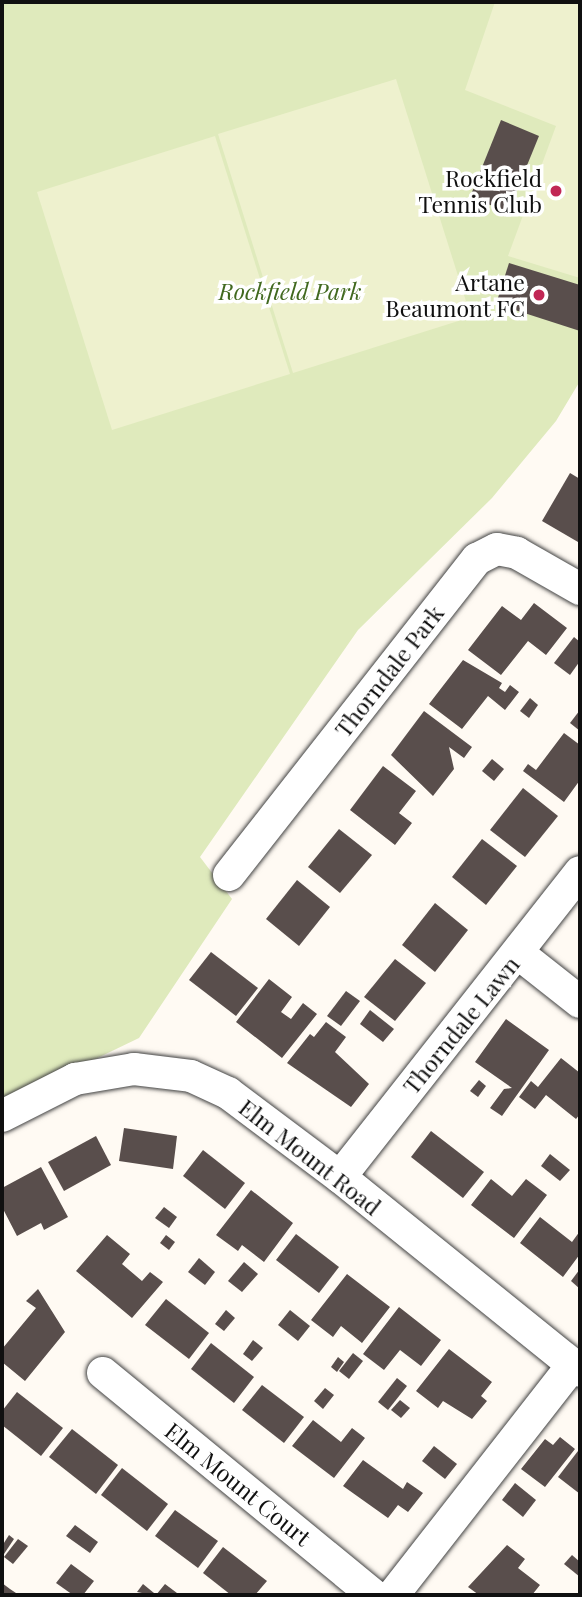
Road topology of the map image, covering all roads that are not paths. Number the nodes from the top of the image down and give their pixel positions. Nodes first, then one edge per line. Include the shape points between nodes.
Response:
1 (580, 589) edge
2 (580, 872) edge
3 (229, 875) dead end
4 (519, 953) junction
5 (580, 1002) edge
6 (2, 1116) edge
7 (340, 1177) junction
8 (577, 1368) edge
9 (103, 1373) dead end
10 (373, 1595) edge
11 (393, 1595) edge

1 - 3 street, Thorndale Park via 517,553 497,549 477,559
2 - 4 street, Thorndale Lawn
4 - 5 street
4 - 7 street, Thorndale Lawn
6 - 7 street, Elm Mount Road via 75,1079 134,1069 191,1076 228,1093
7 - 8 street, Elm Mount Road
8 - 11 street
9 - 10 street, Elm Mount Court

